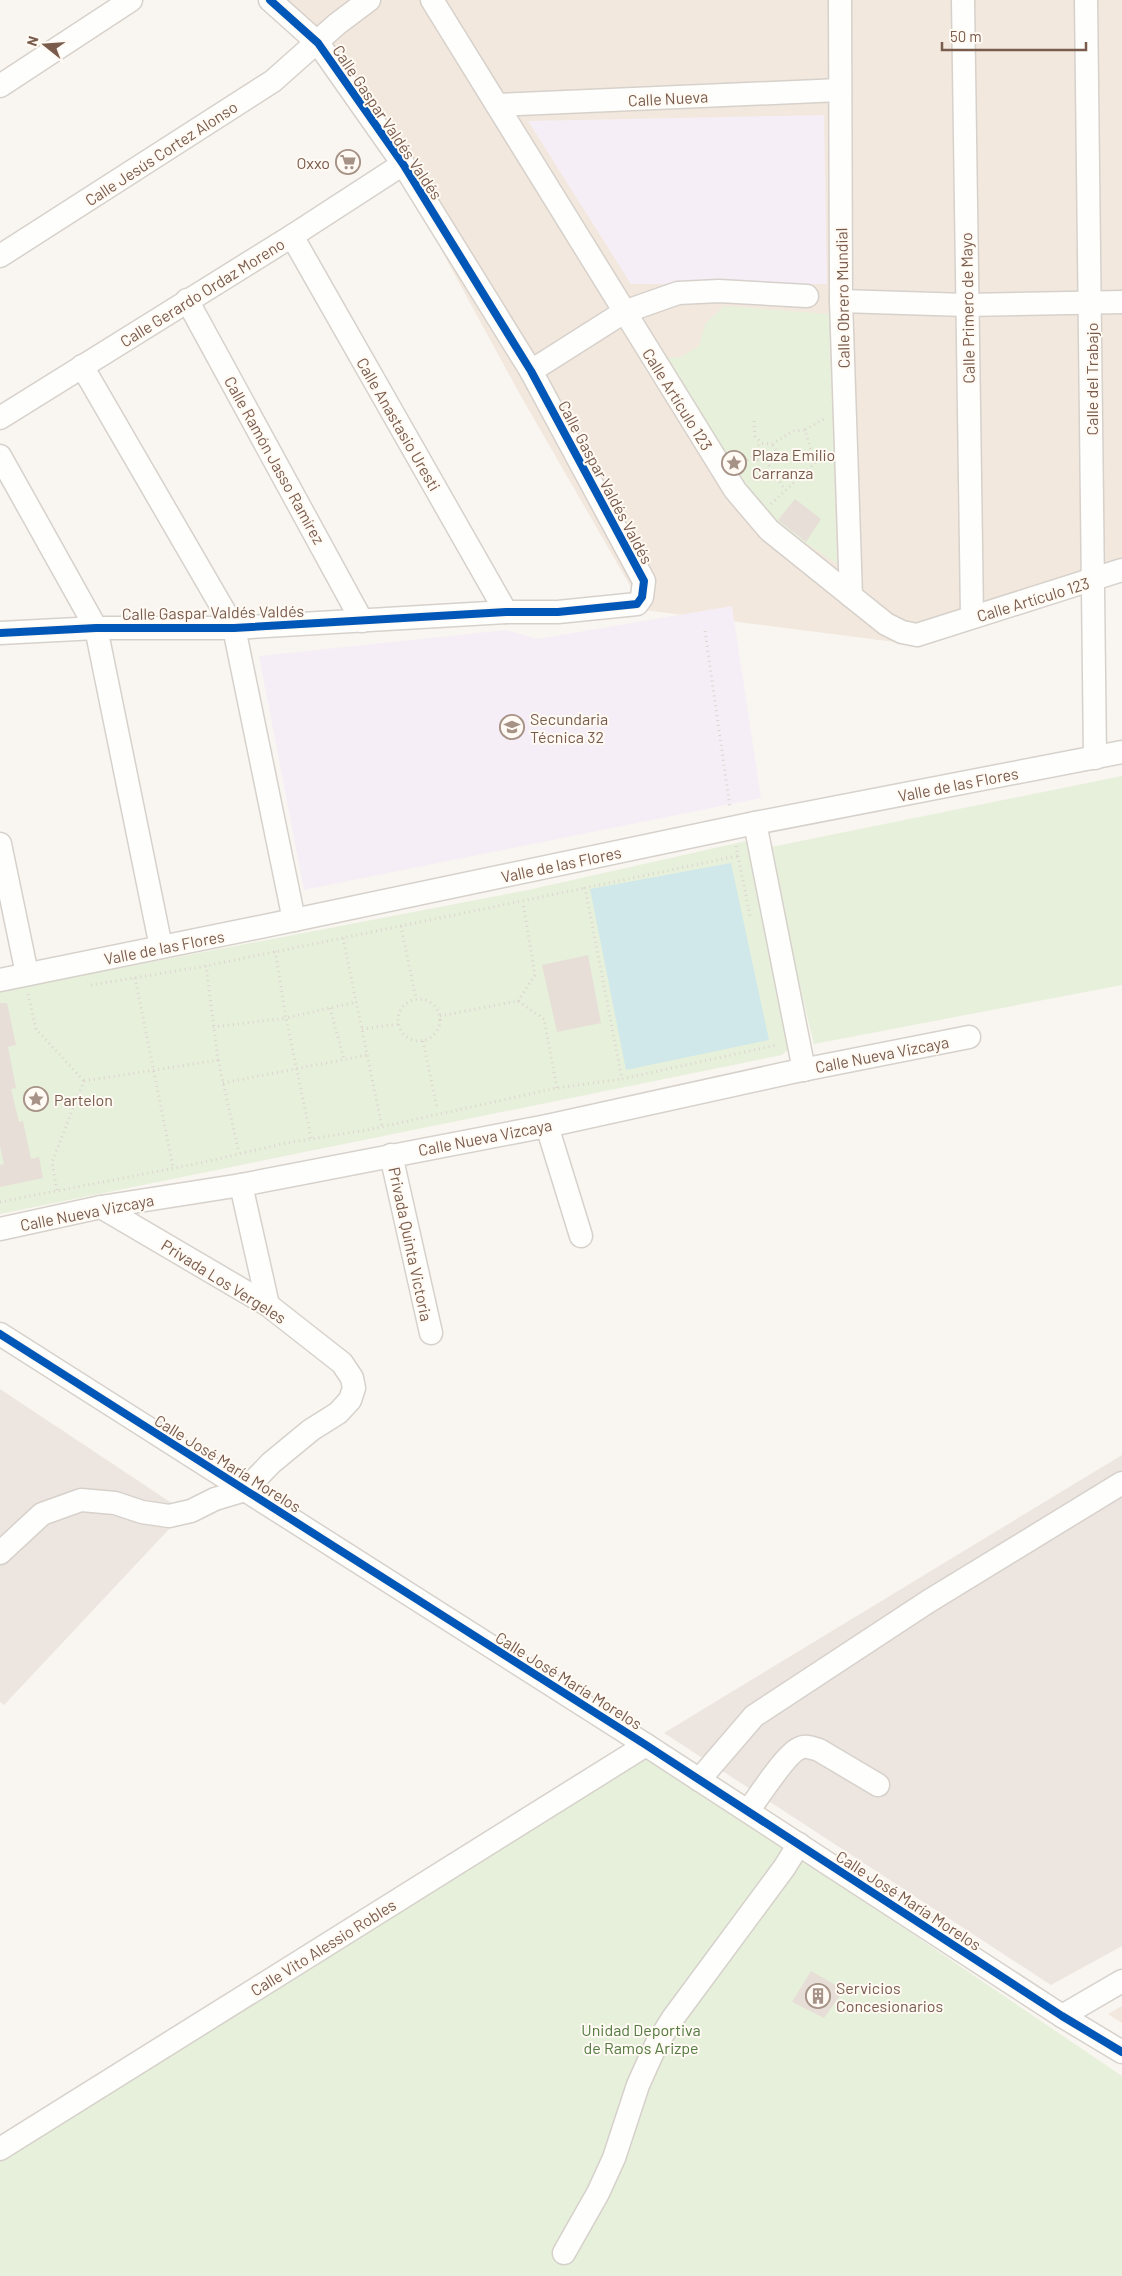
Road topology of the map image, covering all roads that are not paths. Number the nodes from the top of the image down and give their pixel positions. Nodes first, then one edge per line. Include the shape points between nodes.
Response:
1 (131, 0) edge
2 (270, 0) edge
3 (369, 0) edge
4 (432, 0) edge
5 (840, 0) edge
6 (963, 0) edge
7 (1086, 0) edge
8 (318, 43) junction
9 (0, 86) edge
10 (840, 90) junction
11 (496, 105) junction
12 (403, 164) junction
13 (292, 236) junction
14 (0, 256) edge
15 (807, 296) dead end
16 (187, 300) junction
17 (842, 301) junction
18 (1091, 301) junction
19 (1122, 302) edge
20 (966, 305) junction
21 (624, 312) junction
22 (82, 366) junction
23 (530, 371) junction
24 (0, 418) edge
25 (0, 456) edge
26 (1122, 570) edge
27 (1093, 581) junction
28 (851, 596) junction
29 (506, 612) junction
30 (972, 616) junction
31 (362, 621) junction
32 (96, 628) junction
33 (234, 628) junction
34 (0, 633) edge
35 (1122, 752) edge
36 (1095, 758) junction
37 (755, 823) junction
38 (0, 844) edge
39 (294, 920) junction
40 (161, 947) junction
41 (0, 980) edge
42 (31, 986) junction
43 (969, 1037) dead end
44 (804, 1070) junction
45 (547, 1126) junction
46 (391, 1155) junction
47 (241, 1185) junction
48 (101, 1207) junction
49 (0, 1229) edge
50 (581, 1236) dead end
51 (268, 1305) junction
52 (431, 1333) dead end
53 (0, 1334) edge
54 (1122, 1483) edge
55 (244, 1490) junction
56 (0, 1553) edge
57 (646, 1745) junction
58 (699, 1780) junction
59 (878, 1785) dead end
60 (748, 1811) junction
61 (799, 1844) junction
62 (1122, 1981) edge
63 (1062, 2016) junction
64 (1122, 2052) edge
65 (0, 2149) edge
66 (564, 2253) dead end

1 - 9 street
2 - 8 street, Calle Gaspar Valdés Valdés
3 - 8 street, Calle Jesús Cortez Alonso
4 - 11 street, Calle Artículo 123
5 - 10 street, Calle Obrero Mundial
6 - 20 street, Calle Primero de Mayo
7 - 18 street, Calle del Trabajo
8 - 12 street, Calle Gaspar Valdés Valdés
8 - 14 street, Calle Jesús Cortez Alonso via 273,81
10 - 11 street, Calle Nueva
10 - 17 street, Calle Obrero Mundial
11 - 21 street, Calle Artículo 123
12 - 13 street, Calle Gerardo Ordaz Moreno
12 - 23 street, Calle Gaspar Valdés Valdés
13 - 16 street, Calle Gerardo Ordaz Moreno
13 - 29 street, Calle Anastasio Uresti
15 - 21 street via 678,292
16 - 22 street, Calle Gerardo Ordaz Moreno
16 - 31 street, Calle Ramón Jasso Ramírez
17 - 20 street
17 - 28 street, Calle Obrero Mundial
18 - 19 street
18 - 20 street
18 - 27 street, Calle del Trabajo
20 - 30 street, Calle Primero de Mayo
21 - 23 street
21 - 28 street, Calle Artículo 123 via 735,490 769,530
22 - 24 street, Calle Gerardo Ordaz Moreno
22 - 33 street
23 - 29 street, Calle Gaspar Valdés Valdés via 644,581 644,588 637,604 558,612
25 - 32 street
26 - 27 street, Calle Artículo 123
27 - 30 street, Calle Artículo 123
27 - 36 street, Calle del Trabajo
28 - 30 street, Calle Artículo 123 via 886,624 917,635
29 - 31 street, Calle Gaspar Valdés Valdés
31 - 33 street, Calle Gaspar Valdés Valdés
32 - 33 street, Calle Gaspar Valdés Valdés
32 - 34 street, Calle Gaspar Valdés Valdés
32 - 40 street
33 - 39 street
35 - 36 street, Valle de las Flores
36 - 37 street, Valle de las Flores
37 - 39 street, Valle de las Flores
37 - 44 street
38 - 42 street
39 - 40 street, Valle de las Flores
40 - 42 street, Valle de las Flores
41 - 42 street, Valle de las Flores
43 - 44 street, Calle Nueva Vizcaya
44 - 45 street, Calle Nueva Vizcaya
45 - 46 street, Calle Nueva Vizcaya
45 - 50 street
46 - 47 street, Calle Nueva Vizcaya
46 - 52 street, Privada Quinta Victoria
47 - 48 street, Calle Nueva Vizcaya
47 - 51 street
48 - 49 street, Calle Nueva Vizcaya
48 - 51 street, Privada Los Vergeles
51 - 55 street, Privada Los Vergeles via 342,1363 352,1378 354,1388 350,1400 338,1413 311,1430
53 - 55 street, Calle José María Morelos
54 - 58 street via 929,1601 754,1716
55 - 56 street via 169,1516 115,1503 81,1500 42,1514
55 - 57 street, Calle José María Morelos
57 - 58 street, Calle José María Morelos
57 - 65 street, Calle Vito Alessio Robles
58 - 60 street, Calle José María Morelos
59 - 60 street via 819,1750 809,1746 799,1748
60 - 61 street, Calle José María Morelos
61 - 63 street, Calle José María Morelos
61 - 66 street via 656,2045 638,2085 614,2158
62 - 63 street
63 - 64 street, Calle José María Morelos

